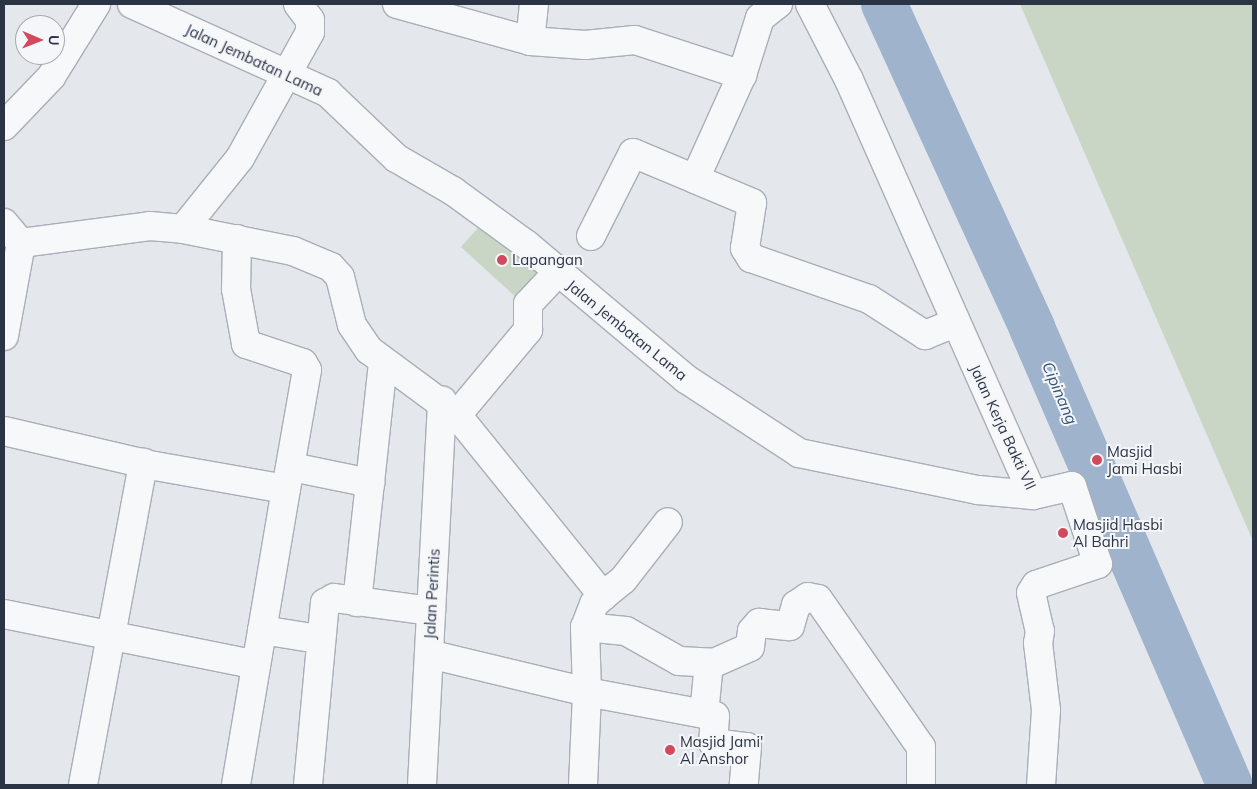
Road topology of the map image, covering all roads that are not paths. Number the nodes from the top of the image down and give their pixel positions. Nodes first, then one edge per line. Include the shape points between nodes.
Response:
1 (96, 4) edge
2 (132, 4) edge
3 (298, 4) edge
4 (397, 4) edge
5 (534, 4) edge
6 (778, 4) edge
7 (810, 4) edge
8 (530, 41) junction
9 (287, 75) junction
10 (742, 75) junction
11 (4, 126) edge
12 (695, 179) junction
13 (183, 228) junction
14 (13, 233) edge
15 (591, 236) dead end
16 (237, 238) junction
17 (557, 272) junction
18 (955, 323) junction
19 (4, 336) edge
20 (383, 362) junction
21 (450, 408) junction
22 (4, 432) edge
23 (143, 463) junction
24 (289, 478) junction
25 (370, 483) junction
26 (1033, 495) junction
27 (668, 522) dead end
28 (603, 596) junction
29 (357, 602) junction
30 (430, 611) junction
31 (4, 614) edge
32 (585, 627) junction
33 (262, 630) junction
34 (110, 635) junction
35 (319, 640) junction
36 (428, 654) junction
37 (709, 663) junction
38 (256, 665) junction
39 (587, 692) junction
40 (704, 714) junction
41 (83, 785) edge
42 (236, 785) edge
43 (308, 785) edge
44 (422, 785) edge
45 (582, 785) edge
46 (744, 785) edge
47 (921, 785) edge
48 (1041, 785) edge

1 - 11 street via 51,77
2 - 9 street, Jalan Jembatan Lama
3 - 9 street via 310,20 310,32
4 - 8 street
5 - 8 street
6 - 10 street via 760,18
7 - 18 street, Jalan Kerja Bakti VII via 849,80
8 - 10 street via 584,45 634,40
9 - 13 street via 240,158
9 - 17 street, Jalan Jembatan Lama via 328,93 396,158 453,191
10 - 12 street
12 - 15 street via 633,153
12 - 18 street via 752,203 744,248 751,258 869,299 925,335
13 - 14 street
13 - 16 street
14 - 19 street
16 - 20 street via 298,252 331,267 340,277 352,325
16 - 24 street via 236,289 246,344 303,363 307,370
17 - 21 street via 528,304 528,330
17 - 26 street, Jalan Jembatan Lama via 686,379 799,453 907,477
18 - 26 street, Jalan Kerja Bakti VII
20 - 21 street
20 - 25 street
21 - 28 street
21 - 30 street, Jalan Perintis
22 - 23 street
23 - 24 street
23 - 34 street
24 - 25 street
24 - 33 street
25 - 29 street
26 - 48 street, Jalan Kerja Bakti VII via 1072,486 1098,564 1036,585 1031,593 1040,631 1038,643 1046,710
27 - 28 street via 623,580
28 - 32 street via 594,604
29 - 30 street
29 - 35 street via 334,598 325,603
30 - 36 street, Jalan Perintis
31 - 34 street
32 - 37 street via 626,631 674,660
32 - 39 street
33 - 35 street
33 - 38 street
34 - 38 street
34 - 41 street
35 - 43 street
36 - 39 street, Jalan Perintis
36 - 44 street
37 - 40 street
37 - 47 street via 729,659 750,647 752,631 760,624 791,625 796,605 808,597 818,599 921,747
38 - 42 street
39 - 40 street, Jalan Perintis
39 - 45 street
40 - 46 street via 715,716 713,743 747,747

